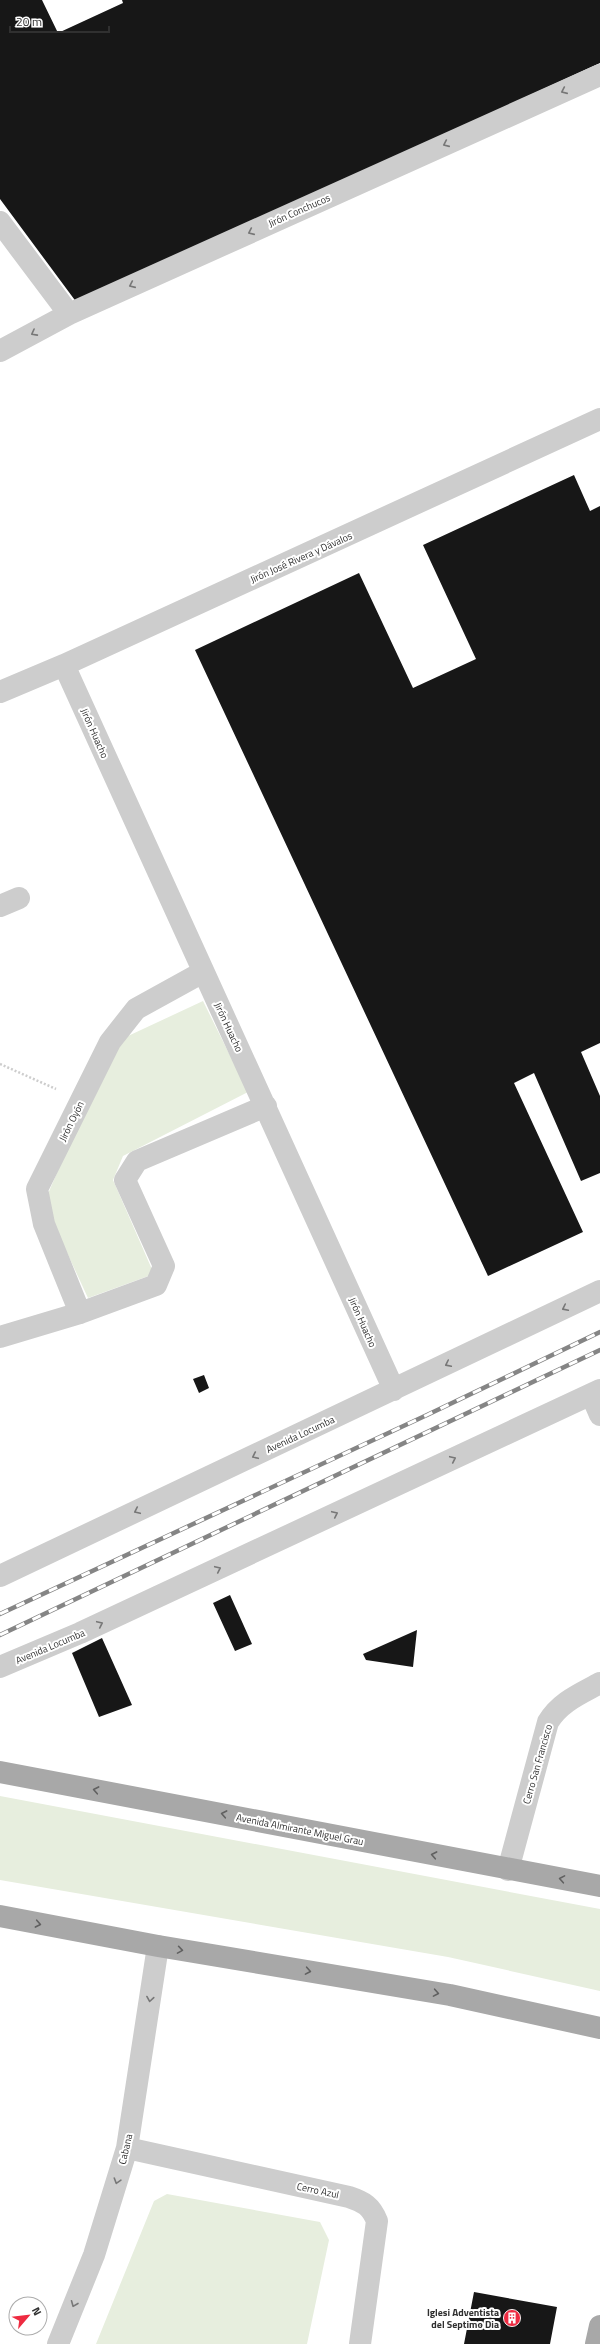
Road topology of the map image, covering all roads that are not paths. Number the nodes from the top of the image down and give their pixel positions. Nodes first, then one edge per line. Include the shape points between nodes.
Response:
1 (600, 75) edge
2 (0, 222) edge
3 (69, 314) junction
4 (0, 351) edge
5 (600, 419) edge
6 (64, 665) junction
7 (0, 692) edge
8 (203, 972) junction
9 (266, 1106) junction
10 (600, 1291) edge
11 (80, 1314) junction
12 (0, 1337) edge
13 (394, 1390) junction
14 (595, 1392) edge
15 (600, 1415) edge
16 (0, 1576) edge
17 (0, 1667) edge
18 (600, 1683) edge
19 (0, 1772) edge
20 (508, 1870) junction
21 (600, 1886) edge
22 (0, 1916) edge
23 (158, 1946) junction
24 (600, 2028) edge
25 (127, 2148) junction
26 (600, 2326) edge
27 (58, 2344) edge
28 (360, 2344) edge
29 (596, 2344) edge

1 -> 3 street, Jirón Conchucos
2 - 3 street
3 -> 4 street, Jirón Conchucos
5 - 6 street, Jirón José Rivera y Dávalos
6 - 7 street, Jirón José Rivera y Dávalos
6 - 8 street, Jirón Huacho
8 - 9 street, Jirón Huacho
8 - 11 street, Jirón Oyón via 136,1009 110,1042 37,1189 44,1224
9 - 11 street via 138,1161 125,1180 164,1266 156,1285
9 - 13 street, Jirón Huacho
10 -> 13 street, Avenida Locumba
11 - 12 street
13 -> 16 street, Avenida Locumba
14 - 15 street
17 -> 14 street, Avenida Locumba via 80,1633
18 - 20 street, Cerro San Francisco via 560,1706 548,1722
20 -> 19 main road, Avenida Almirante Miguel Grau
21 -> 20 main road, Avenida Almirante Miguel Grau
22 -> 23 main road
23 -> 24 main road via 450,1995
23 -> 25 street, Cabana
25 -> 27 street, Cabana via 94,2255
25 - 28 street, Cerro Azul via 349,2197 372,2209 377,2221
26 - 29 main road

